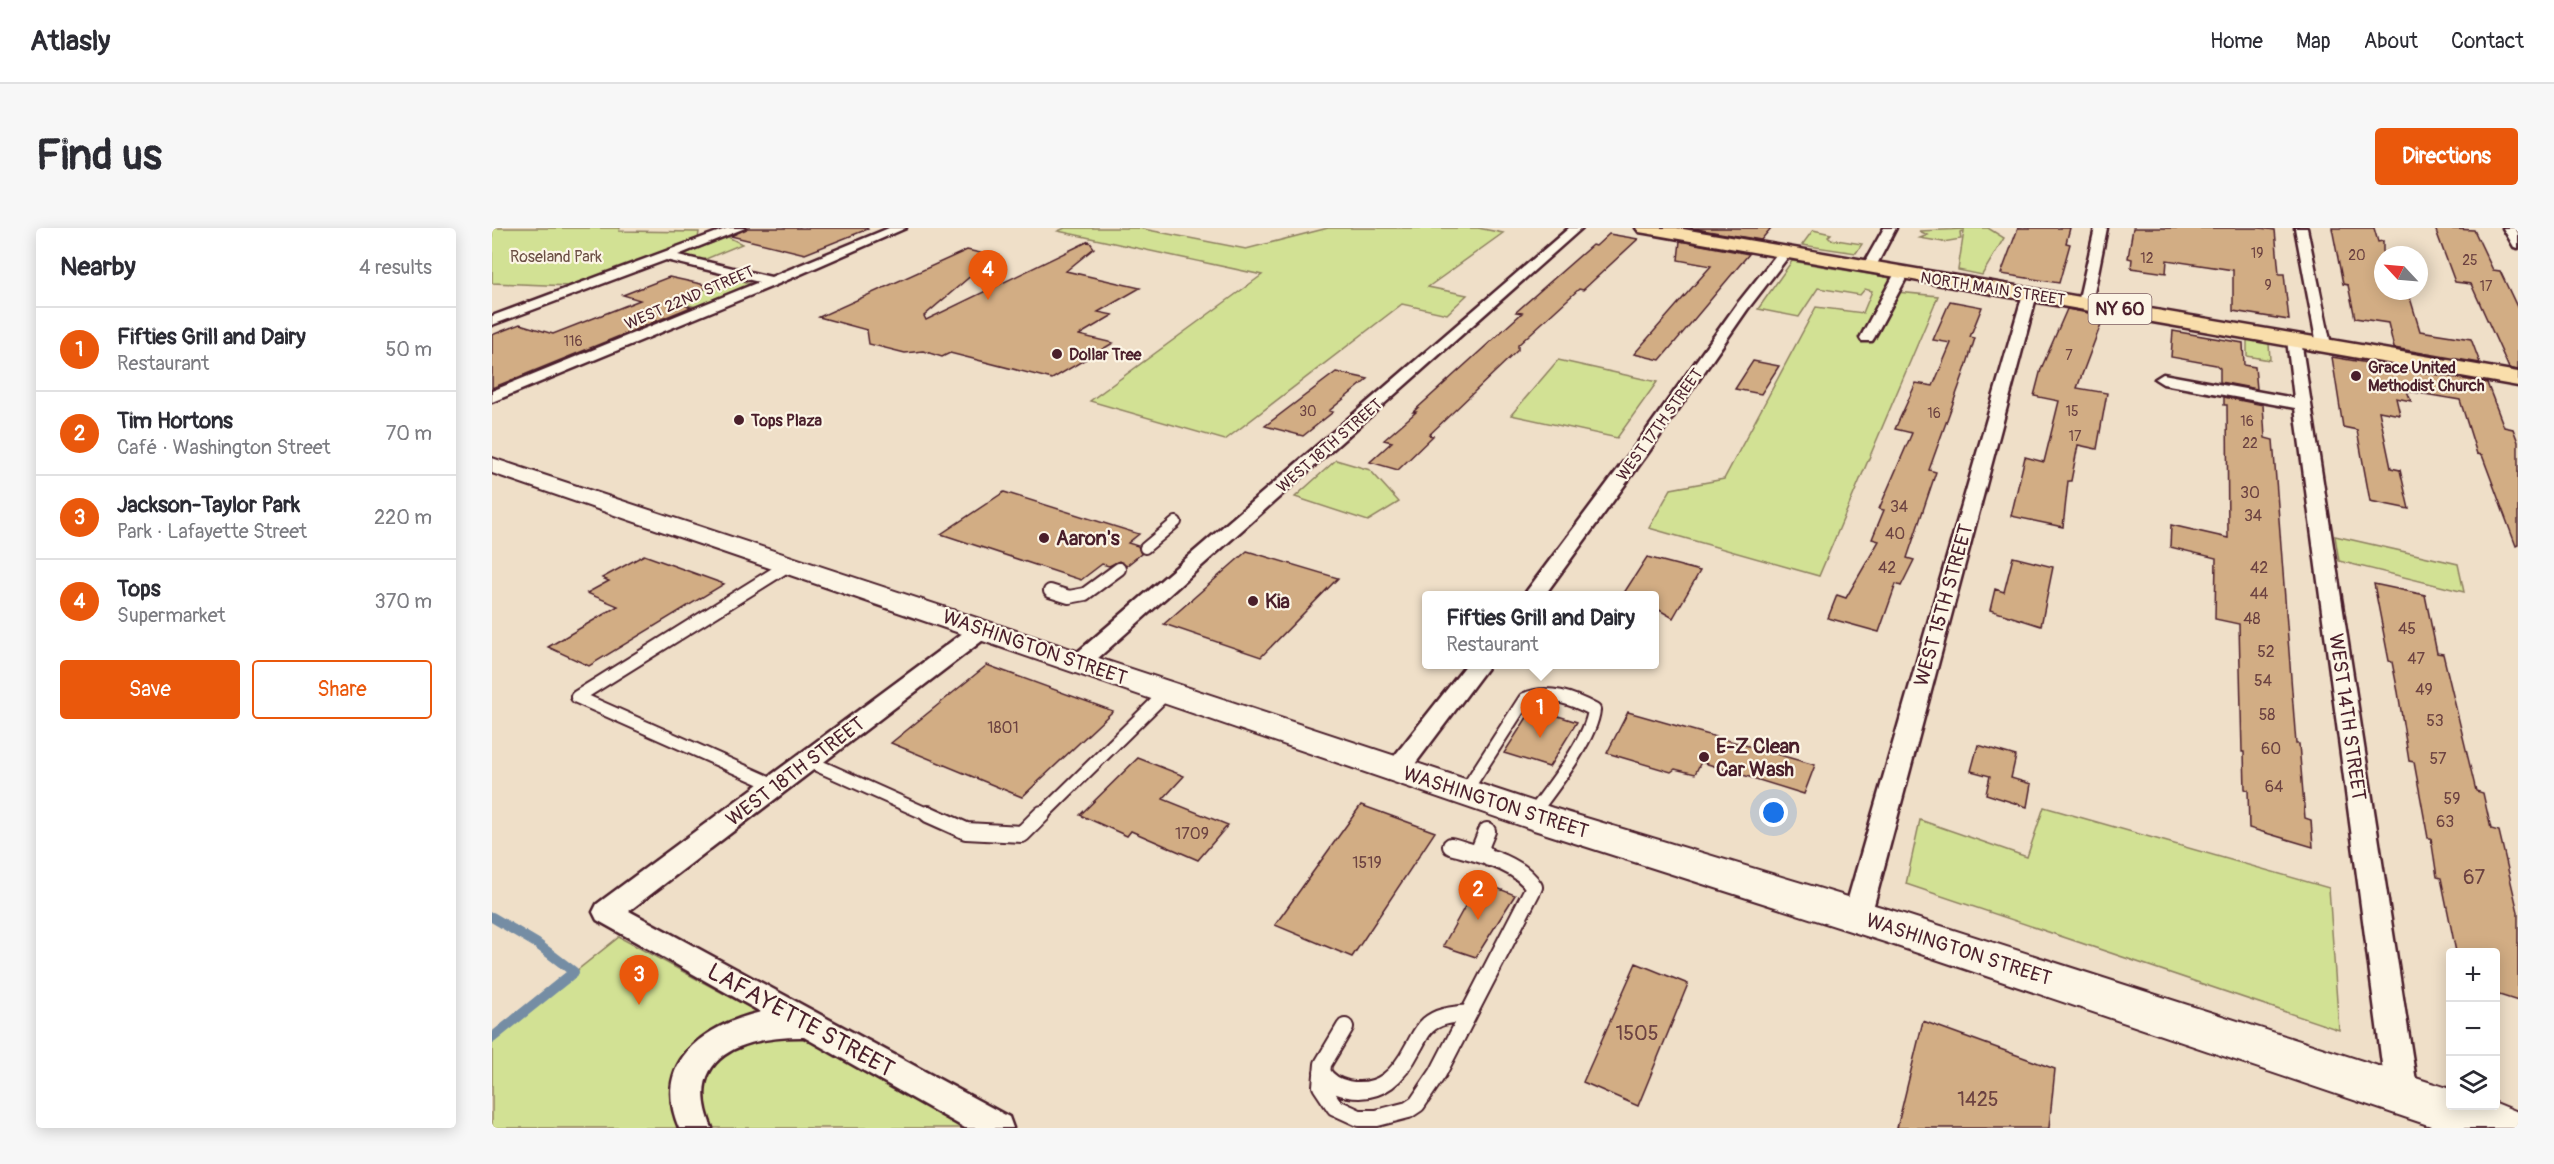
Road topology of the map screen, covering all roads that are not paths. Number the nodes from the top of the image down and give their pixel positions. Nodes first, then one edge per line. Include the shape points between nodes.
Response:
1 (739, 228) edge
2 (900, 228) edge
3 (1576, 228) edge
4 (1646, 228) edge
5 (1890, 228) edge
6 (2101, 228) edge
7 (2286, 228) edge
8 (2509, 228) edge
9 (2301, 229) edge
10 (1684, 231) edge
11 (715, 232) edge
12 (2518, 244) edge
13 (1785, 253) junction
14 (665, 256) junction
15 (1869, 267) junction
16 (1902, 273) junction
17 (773, 281) junction
18 (2030, 294) junction
19 (2085, 303) junction
20 (492, 321) edge
21 (1867, 338) dead end
22 (2294, 340) junction
23 (2325, 345) junction
24 (2163, 379) dead end
25 (2518, 379) edge
26 (492, 397) edge
27 (2303, 404) junction
28 (492, 465) edge
29 (1176, 522) dead end
30 (1144, 548) dead end
31 (790, 564) junction
32 (1119, 569) dead end
33 (1050, 591) dead end
34 (1537, 591) edge
35 (983, 629) junction
36 (1080, 662) junction
37 (1475, 669) edge
38 (1168, 691) junction
39 (808, 761) junction
40 (1397, 770) junction
41 (775, 785) junction
42 (1465, 792) junction
43 (1532, 815) junction
44 (1487, 831) dead end
45 (1451, 846) dead end
46 (1488, 858) junction
47 (607, 912) joint
48 (1857, 916) junction
49 (1468, 1013) junction
50 (806, 1023) junction
51 (1345, 1027) dead end
52 (1322, 1072) junction
53 (2402, 1095) junction
54 (696, 1128) edge
55 (997, 1128) edge
56 (2503, 1128) edge

1 - 11 street
2 - 17 street, WEST 22ND STREET
3 - 36 street, WEST 18TH STREET
4 - 10 highway, NORTH MAIN STREET / NY 60
5 - 15 street
6 - 19 street
7 - 9 street
8 - 12 street
9 - 23 street
10 - 13 highway, NORTH MAIN STREET / NY 60
11 - 14 street
13 - 15 highway, NORTH MAIN STREET / NY 60
13 - 34 street, WEST 17TH STREET
14 - 17 street
14 - 20 street
15 - 16 highway, NORTH MAIN STREET / NY 60
16 - 18 highway, NORTH MAIN STREET / NY 60
16 - 21 street
17 - 26 street, WEST 22ND STREET
18 - 19 highway, NORTH MAIN STREET / NY 60
18 - 48 street, WEST 15TH STREET
19 - 22 highway, NORTH MAIN STREET / NY 60
22 - 23 highway, NORTH MAIN STREET / NY 60
22 - 27 street, WEST 14TH STREET
23 - 25 highway, NORTH MAIN STREET / NY 60
24 - 27 street
27 - 53 street, WEST 14TH STREET
28 - 31 main road, WASHINGTON STREET
29 - 30 lane
31 - 35 main road, WASHINGTON STREET
31 - 41 lane via 577,697
32 - 33 lane via 1085,594 1069,597
35 - 36 main road, WASHINGTON STREET
35 - 39 street, WEST 18TH STREET
36 - 38 main road, WASHINGTON STREET
37 - 40 street
38 - 39 lane via 1022,834 966,831
38 - 40 main road, WASHINGTON STREET
39 - 41 street, WEST 18TH STREET
40 - 42 main road, WASHINGTON STREET
41 - 47 street, WEST 18TH STREET
42 - 43 main road, WASHINGTON STREET
42 - 43 lane via 1525,699 1539,694 1577,701 1594,710 1594,719
43 - 48 main road, WASHINGTON STREET
44 - 46 lane via 1480,848
45 - 46 lane
46 - 49 lane via 1525,876 1534,887
47 - 50 street, LAFAYETTE STREET
48 - 53 main road, WASHINGTON STREET
49 - 52 lane via 1444,1016 1426,1026 1399,1072 1378,1089 1361,1093 1340,1088 1324,1078
49 - 52 lane via 1426,1094 1408,1110 1377,1118 1345,1113 1335,1107 1321,1086
50 - 54 street via 771,1024 736,1033 704,1054 695,1063 686,1085 689,1117
50 - 55 street, LAFAYETTE STREET
51 - 52 lane via 1329,1051
53 - 56 main road, WASHINGTON STREET

